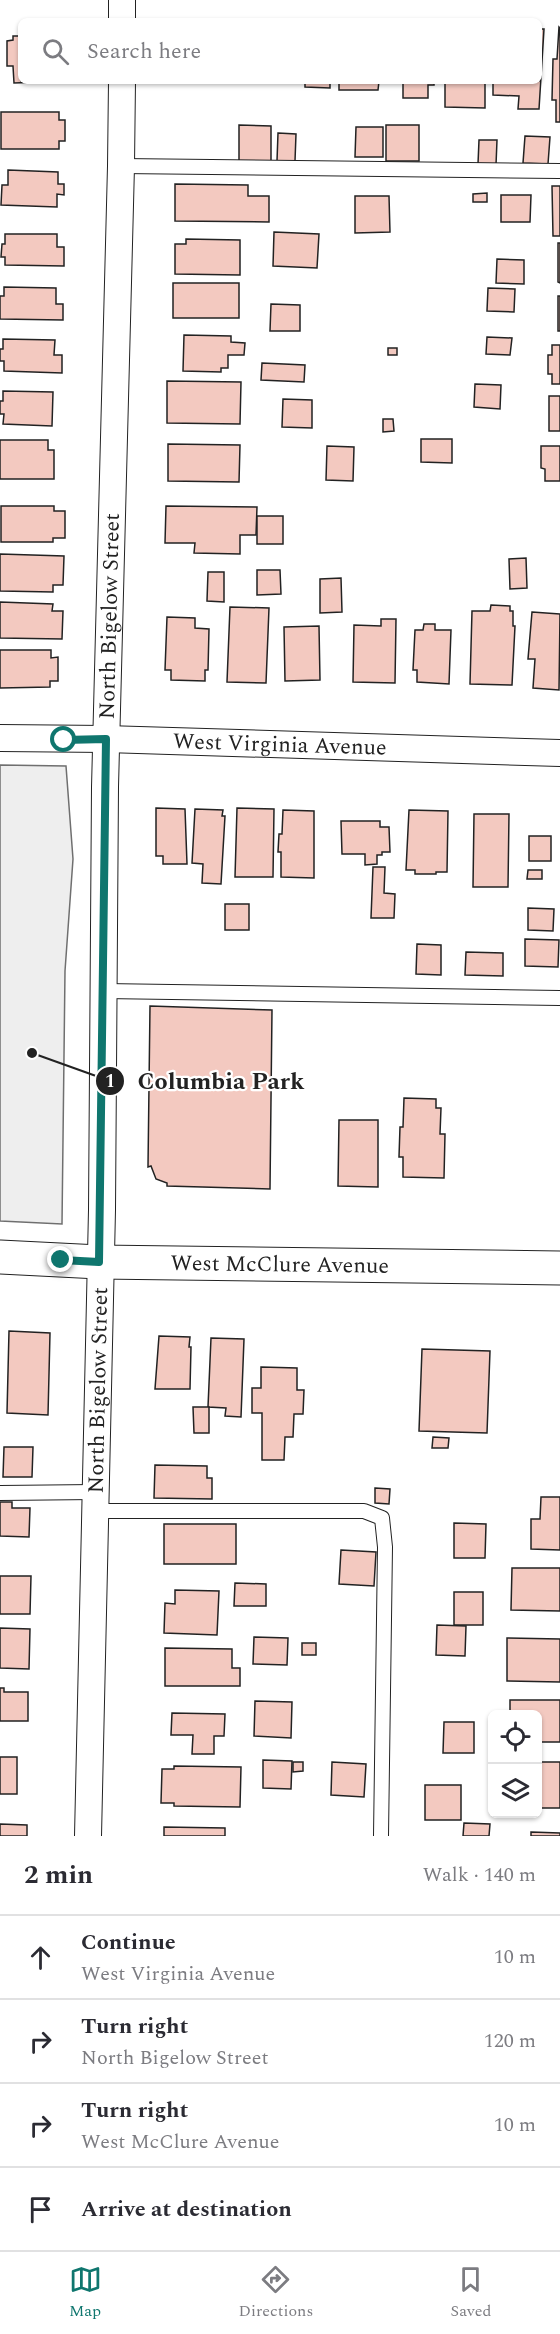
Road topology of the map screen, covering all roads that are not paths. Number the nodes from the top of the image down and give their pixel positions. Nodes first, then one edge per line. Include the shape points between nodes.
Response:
1 (122, 0) edge
2 (122, 18) edge
3 (122, 84) edge
4 (121, 166) junction
5 (560, 171) edge
6 (0, 738) edge
7 (106, 739) junction
8 (560, 753) edge
9 (104, 991) junction
10 (560, 998) edge
11 (0, 1257) edge
12 (99, 1262) junction
13 (560, 1268) edge
14 (0, 1492) edge
15 (95, 1502) junction
16 (88, 1836) edge
17 (381, 1836) edge

1 - 2 street
3 - 4 street, North Bigelow Street
4 - 5 lane
4 - 7 street, North Bigelow Street
6 - 7 street, West Virginia Avenue
7 - 8 street, West Virginia Avenue
7 - 9 street, North Bigelow Street
9 - 10 lane
9 - 12 street, North Bigelow Street
11 - 12 street, West McClure Avenue
12 - 13 street, West McClure Avenue
12 - 15 street, North Bigelow Street
14 - 15 lane
15 - 16 street, North Bigelow Street
15 - 17 lane via 363,1511 382,1518 385,1546

